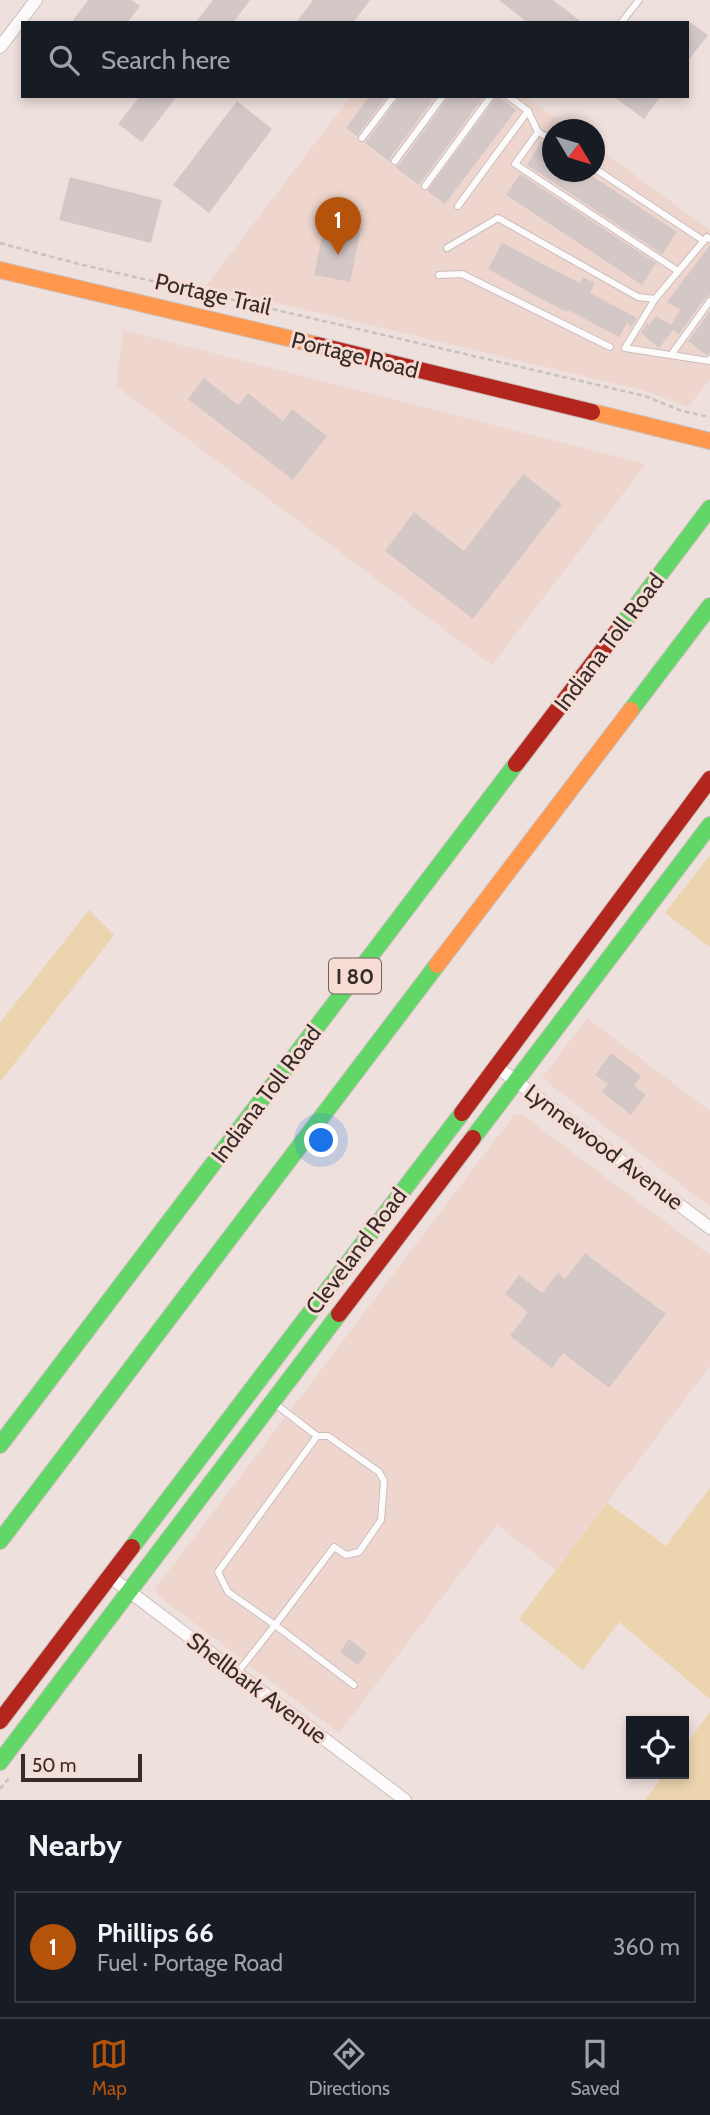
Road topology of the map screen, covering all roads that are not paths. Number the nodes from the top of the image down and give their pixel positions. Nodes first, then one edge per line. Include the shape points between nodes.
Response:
1 (36, 0) edge
2 (639, 0) edge
3 (623, 21) edge
4 (0, 47) edge
5 (392, 98) edge
6 (442, 98) edge
7 (490, 98) edge
8 (511, 98) edge
9 (528, 111) junction
10 (538, 132) junction
11 (542, 134) edge
12 (362, 138) dead end
13 (395, 161) dead end
14 (605, 175) edge
15 (425, 186) dead end
16 (458, 206) dead end
17 (707, 240) edge
18 (447, 248) dead end
19 (0, 270) edge
20 (678, 271) junction
21 (439, 275) dead end
22 (655, 299) junction
23 (710, 301) edge
24 (610, 347) dead end
25 (671, 355) junction
26 (710, 359) edge
27 (704, 440) edge
28 (710, 508) edge
29 (710, 606) edge
30 (710, 779) edge
31 (710, 825) edge
32 (497, 1067) junction
33 (517, 1082) junction
34 (710, 1228) edge
35 (273, 1401) junction
36 (317, 1436) junction
37 (0, 1445) edge
38 (0, 1541) edge
39 (109, 1576) junction
40 (129, 1592) junction
41 (275, 1625) junction
42 (237, 1673) junction
43 (354, 1685) dead end
44 (0, 1721) edge
45 (0, 1762) edge
46 (405, 1800) edge

1 - 4 street
2 - 3 lane
5 - 12 lane
6 - 13 lane
7 - 15 lane
8 - 9 lane
9 - 10 lane
9 - 16 lane
10 - 11 lane
10 - 20 lane via 515,164
14 - 17 lane
17 - 20 lane
18 - 22 lane via 498,218 638,297
19 - 27 main road, Portage Road
20 - 22 lane
21 - 24 lane via 462,274
22 - 25 lane via 625,348
23 - 25 lane
25 - 26 lane
28 - 37 main road, Indiana Toll Road / I 80
29 - 38 main road, I 80
30 - 32 main road, Cleveland Road
31 - 33 main road, Cleveland Road
32 - 33 street, Lynnewood Avenue
32 - 39 main road, Cleveland Road
33 - 34 street, Lynnewood Avenue
33 - 35 main road, Cleveland Road
35 - 36 lane
35 - 40 main road, Cleveland Road
36 - 41 lane via 218,1572 228,1592
36 - 41 lane via 328,1436 379,1472 384,1481 381,1520 359,1552 346,1555 334,1546
39 - 40 street, Shellbark Avenue
39 - 44 main road, Cleveland Road
40 - 42 street, Shellbark Avenue
40 - 45 main road, Cleveland Road
41 - 42 lane
41 - 43 lane
42 - 46 street, Shellbark Avenue

